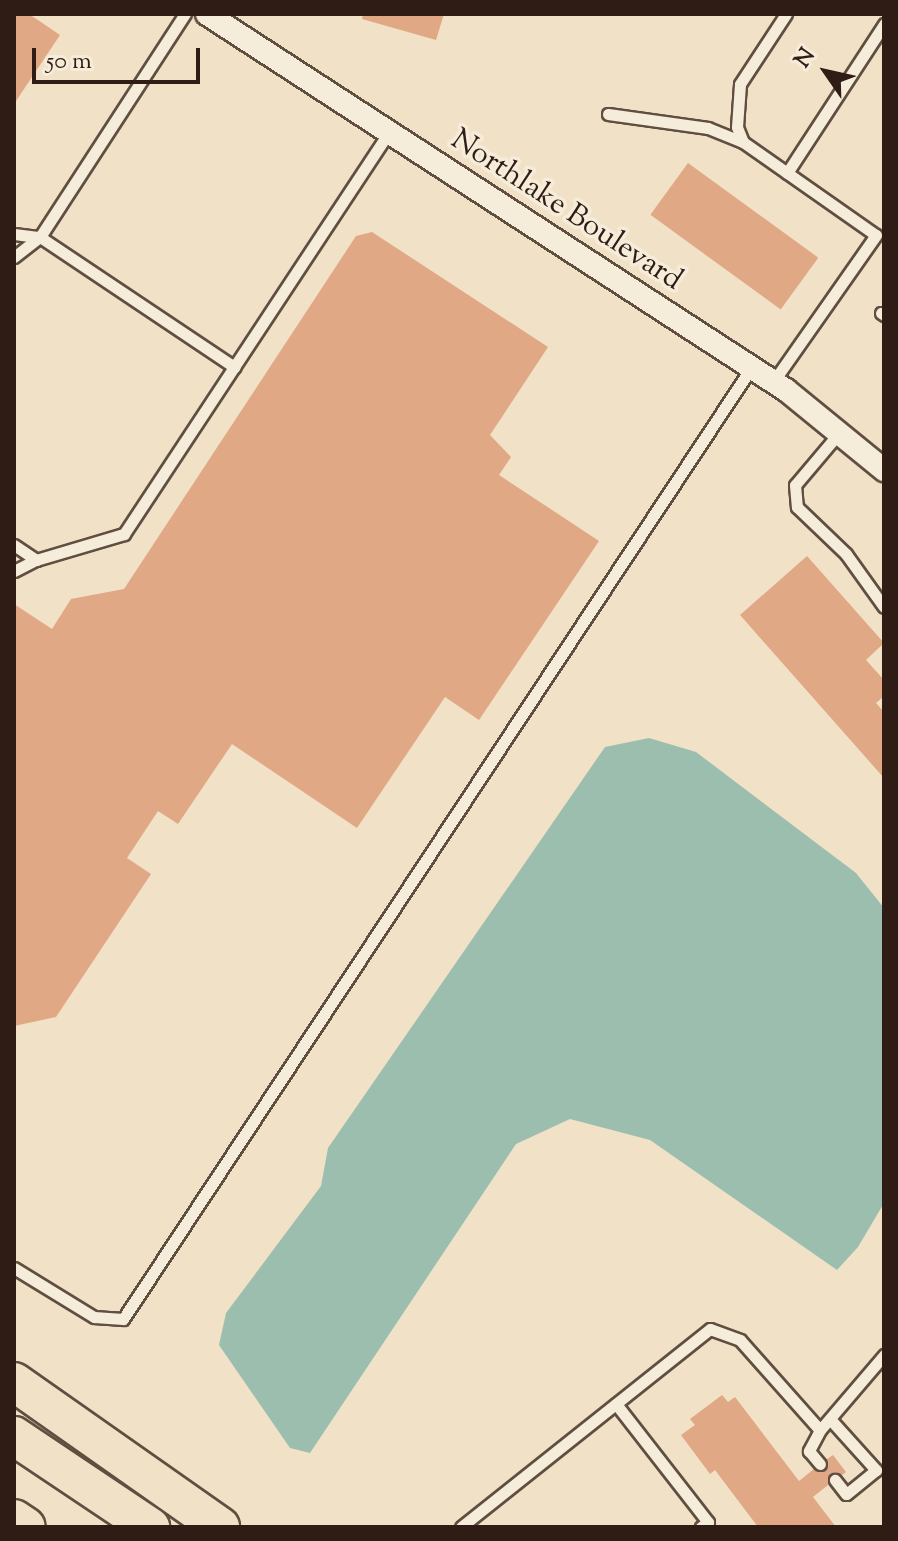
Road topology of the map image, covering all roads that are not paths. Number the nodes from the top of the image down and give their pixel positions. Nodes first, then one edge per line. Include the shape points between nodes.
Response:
1 (185, 14) edge
2 (207, 14) edge
3 (786, 14) edge
4 (884, 24) edge
5 (608, 114) dead end
6 (389, 132) junction
7 (743, 142) junction
8 (787, 173) junction
9 (14, 234) edge
10 (40, 237) junction
11 (880, 237) edge
12 (14, 257) edge
13 (234, 367) junction
14 (751, 368) junction
15 (773, 382) junction
16 (840, 432) junction
17 (884, 470) edge
18 (14, 545) edge
19 (36, 560) junction
20 (14, 571) edge
21 (884, 607) edge
22 (14, 1268) edge
23 (884, 1355) edge
24 (14, 1382) edge
25 (616, 1404) junction
26 (830, 1419) junction
27 (820, 1430) junction
28 (14, 1436) edge
29 (820, 1464) dead end
30 (835, 1480) dead end
31 (14, 1519) edge
32 (26, 1527) edge
33 (150, 1527) edge
34 (220, 1527) edge
35 (461, 1527) edge
36 (701, 1527) edge

1 - 10 lane
2 - 6 street, Northlake Boulevard
3 - 7 lane via 740,84 737,127
4 - 8 lane
5 - 7 lane via 708,128
6 - 13 lane
6 - 14 street, Northlake Boulevard
7 - 8 lane
8 - 11 lane
9 - 10 lane
10 - 12 lane
10 - 13 lane
11 - 15 lane
13 - 19 lane via 124,534
14 - 15 street, Northlake Boulevard
14 - 22 lane via 123,1319 94,1317
15 - 16 street, Northlake Boulevard
16 - 17 street, Northlake Boulevard
16 - 21 lane via 795,485 797,507 846,554
18 - 19 lane
19 - 20 lane
23 - 26 lane
24 - 34 highway
25 - 27 lane via 710,1329 740,1340
25 - 35 lane
25 - 36 lane via 708,1522
26 - 27 lane
26 - 30 lane via 876,1470 846,1494
27 - 29 lane via 809,1451
28 - 33 highway
31 - 32 highway

